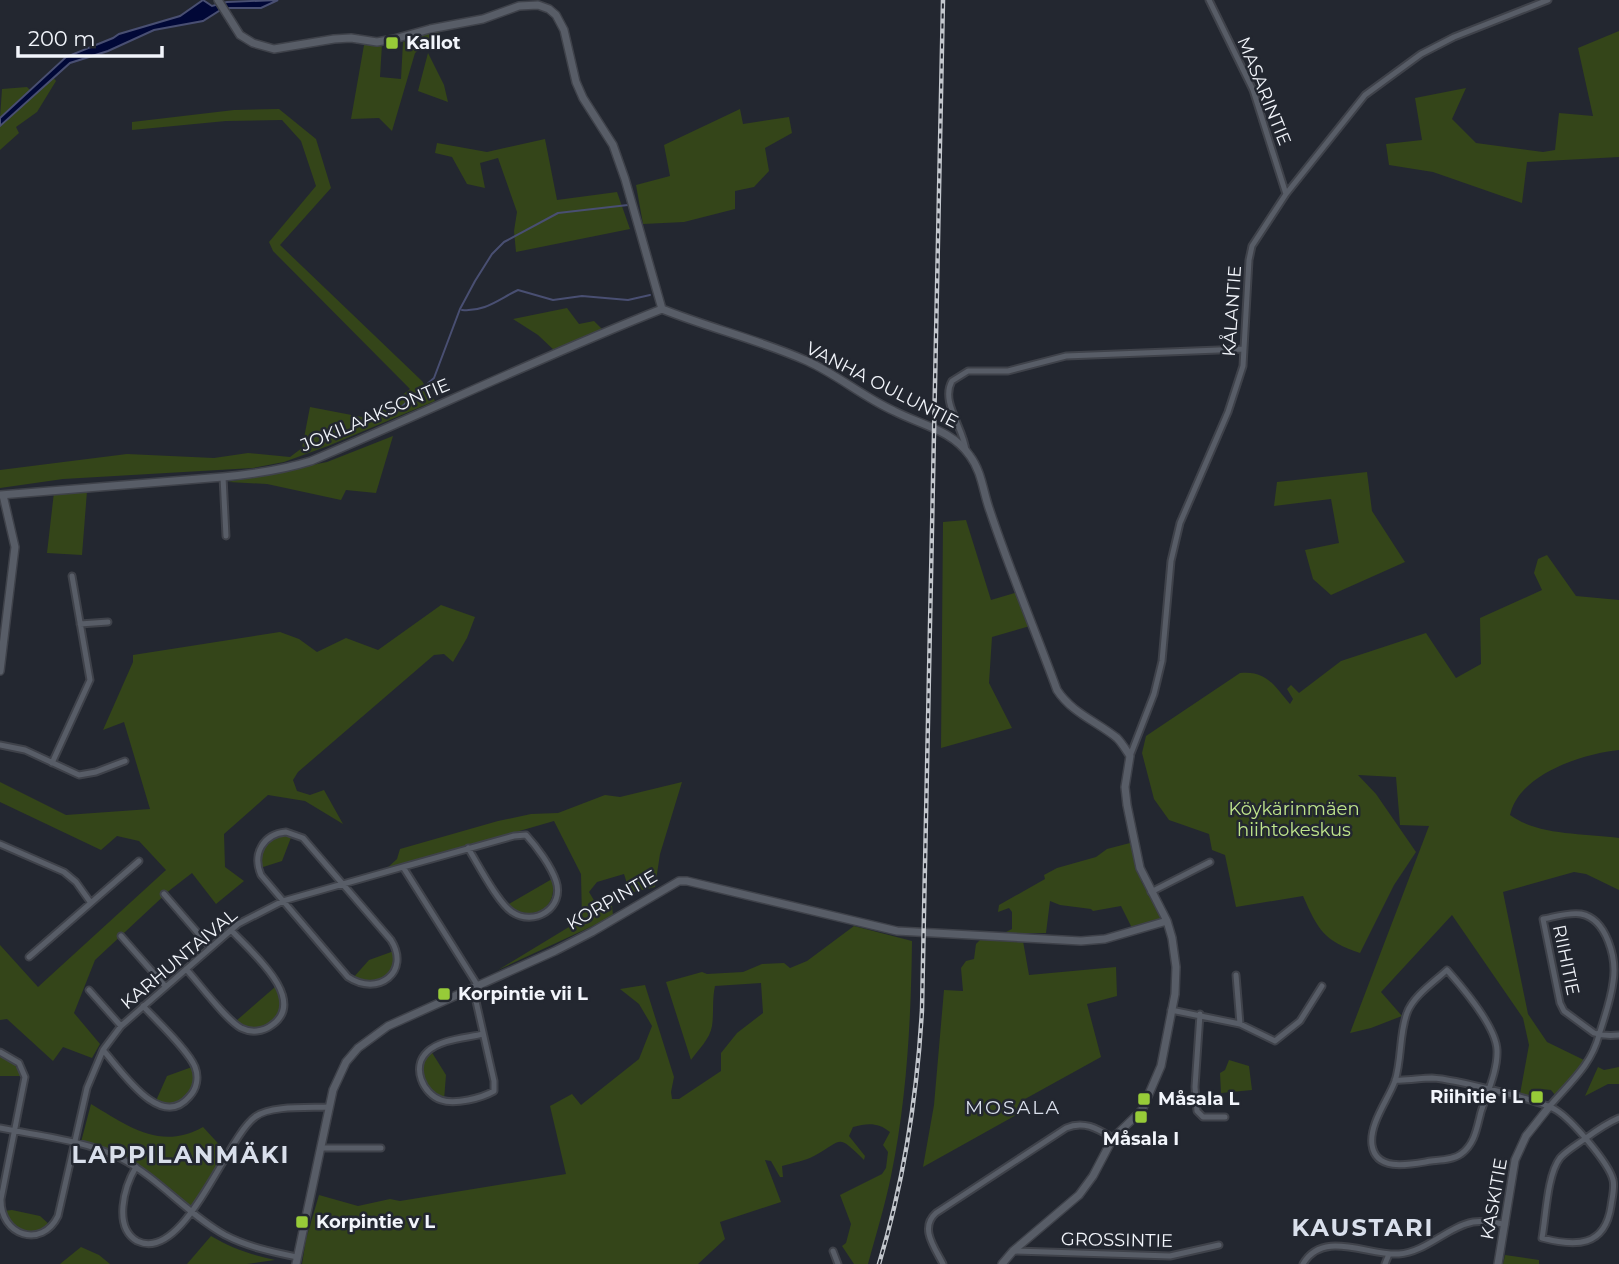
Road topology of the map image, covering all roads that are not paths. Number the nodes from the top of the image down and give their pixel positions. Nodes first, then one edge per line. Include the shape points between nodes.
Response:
1 (218, 0) edge
2 (1209, 0) edge
3 (1548, 0) edge
4 (1286, 194) junction
5 (662, 309) junction
6 (1244, 349) junction
7 (966, 451) junction
8 (223, 477) junction
9 (1, 495) edge
10 (226, 536) dead end
11 (72, 576) dead end
12 (3, 620) edge
13 (108, 622) dead end
14 (80, 624) junction
15 (0, 671) edge
16 (0, 745) edge
17 (1130, 755) junction
18 (125, 761) dead end
19 (52, 763) junction
20 (0, 844) edge
21 (468, 848) junction
22 (139, 861) dead end
23 (1210, 862) dead end
24 (403, 867) junction
25 (344, 885) junction
26 (1151, 892) junction
27 (164, 894) dead end
28 (283, 901) junction
29 (91, 903) junction
30 (1167, 921) junction
31 (231, 930) junction
32 (121, 936) dead end
33 (210, 947) junction
34 (29, 957) dead end
35 (186, 969) junction
36 (1617, 973) edge
37 (1236, 975) dead end
38 (165, 986) junction
39 (1322, 986) dead end
40 (476, 987) junction
41 (89, 990) dead end
42 (143, 1006) junction
43 (1171, 1010) junction
44 (1200, 1014) junction
45 (1240, 1024) junction
46 (121, 1026) junction
47 (484, 1034) junction
48 (1600, 1035) junction
49 (1619, 1035) edge
50 (103, 1050) junction
51 (0, 1052) edge
52 (1395, 1080) junction
53 (1488, 1090) junction
54 (329, 1107) junction
55 (1549, 1107) junction
56 (1225, 1117) dead end
57 (1619, 1118) edge
58 (0, 1128) edge
59 (15, 1131) junction
60 (1113, 1138) junction
61 (1585, 1139) junction
62 (75, 1143) junction
63 (321, 1148) junction
64 (381, 1148) dead end
65 (136, 1167) junction
66 (1616, 1179) edge
67 (192, 1212) junction
68 (1505, 1224) junction
69 (1219, 1245) dead end
70 (833, 1251) dead end
71 (1013, 1251) junction
72 (1389, 1254) junction
73 (297, 1261) edge
74 (838, 1264) edge
75 (943, 1264) edge
76 (1002, 1264) edge
77 (1303, 1264) edge
78 (1385, 1264) edge
79 (1498, 1264) edge

1 - 5 street via 234,30 246,40 274,49 342,38 394,40 519,6 549,9 564,30 583,98 613,145
2 - 4 street, MASARINTIE via 1253,90
3 - 4 street, KÅLANTIE via 1454,37 1384,80 1365,95
4 - 6 street, KÅLANTIE via 1252,246
5 - 7 street, VANHA OULUNTIE via 833,373 893,411 947,435
5 - 8 street, JOKILAAKSONTIE via 311,461
6 - 7 street via 1066,356 1008,371 968,371 951,381 947,396 965,436
6 - 17 street, KÅLANTIE via 1228,412 1180,523 1171,561 1163,661
7 - 17 street, VANHA OULUNTIE via 980,473 989,509 1057,690 1076,712 1119,740
8 - 9 street, JOKILAAKSONTIE
8 - 10 street
9 - 12 street via 15,547
11 - 14 street
12 - 15 street
13 - 14 street
14 - 19 street via 90,680
16 - 19 street
17 - 26 street via 1127,805 1140,868
18 - 19 street via 84,775
20 - 29 street via 64,872
21 - 21 street, KARHUNTAIVAL via 526,835 556,882 551,908 531,918 509,911
21 - 24 street, KARHUNTAIVAL
22 - 29 street
23 - 26 street
24 - 25 street, KARHUNTAIVAL
24 - 40 street
25 - 28 street, KARHUNTAIVAL
25 - 28 street via 303,838 277,834 263,844 257,862 261,875
25 - 28 street via 396,948 394,971 381,983 365,985 348,977
26 - 30 street
27 - 33 street
28 - 31 street, KARHUNTAIVAL
29 - 34 street
30 - 40 street, KORPINTIE via 1081,941 930,934 897,931 679,881 592,932
30 - 43 street via 1177,981
31 - 33 street, KARHUNTAIVAL
31 - 35 street via 282,990 284,1008 274,1024 258,1031 241,1027
32 - 38 street
33 - 35 street, KARHUNTAIVAL
35 - 38 street, KARHUNTAIVAL
36 - 48 street, RIIHITIE
36 - 48 street, RIIHITIE via 1606,935 1595,920 1575,914 1543,919 1560,1003 1564,1011
37 - 45 street
38 - 42 street, KARHUNTAIVAL
39 - 45 street via 1300,1021 1275,1041
40 - 47 street
40 - 54 street, KORPINTIE via 367,1039 340,1072
41 - 46 street
42 - 46 street, KARHUNTAIVAL
42 - 50 street via 193,1062 197,1079 191,1096 172,1107 155,1105
43 - 44 street
43 - 60 street via 1154,1085 1142,1110
44 - 45 street
44 - 56 street via 1197,1111 1203,1117
46 - 50 street, KARHUNTAIVAL
47 - 47 street via 494,1091 446,1102 428,1092 420,1076 423,1058 433,1047
48 - 49 street
48 - 55 street, RIIHITIE via 1581,1072
50 - 62 street, KARHUNTAIVAL via 86,1088
51 - 59 street, KARHUNTAIVAL via 19,1063 25,1077
52 - 53 street via 1435,1078
52 - 53 street via 1371,1141 1379,1159 1398,1165 1464,1152 1473,1140
52 - 53 street via 1408,1010 1447,971 1486,1021 1495,1041 1497,1057
53 - 55 street
54 - 63 street, KORPINTIE
54 - 67 street via 272,1110 253,1117
55 - 61 street via 1569,1120
55 - 68 street, KASKITIE via 1518,1152
57 - 61 street
58 - 59 street
59 - 62 street
59 - 62 street, KARHUNTAIVAL via 1,1206 5,1221 22,1233 40,1234 56,1221
60 - 71 street via 1079,1195
60 - 75 street via 1088,1126 1073,1125 936,1213 928,1231
61 - 66 street
61 - 66 street via 1556,1164 1542,1238 1580,1243 1599,1235 1608,1221
62 - 65 street
63 - 64 street
63 - 73 street, KORPINTIE
65 - 67 street
65 - 67 street via 123,1219 136,1241 155,1245 165,1241
67 - 73 street via 226,1236
68 - 72 street via 1470,1222 1417,1249
68 - 79 street, KASKITIE
69 - 71 street, GROSSINTIE via 1170,1256
70 - 74 street
71 - 76 street
72 - 77 street via 1333,1246 1311,1253
72 - 78 street

